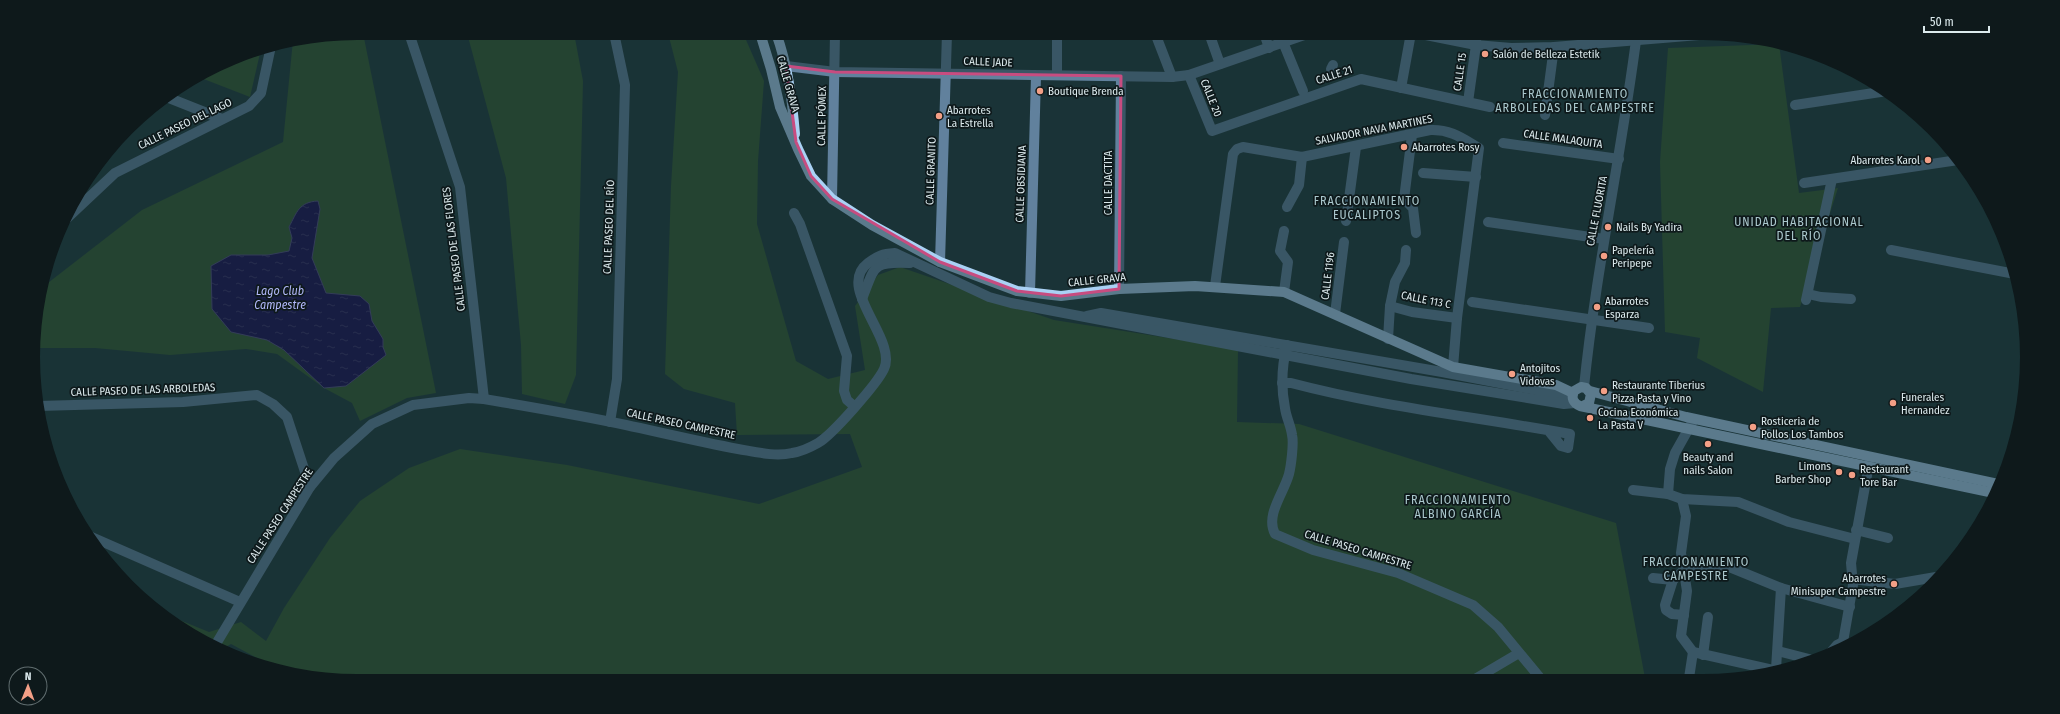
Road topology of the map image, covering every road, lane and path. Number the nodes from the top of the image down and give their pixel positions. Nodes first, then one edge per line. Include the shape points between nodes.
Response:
1 (411, 40) edge
2 (615, 40) edge
3 (762, 40) edge
4 (778, 40) edge
5 (835, 40) edge
6 (947, 40) edge
7 (1057, 40) edge
8 (1158, 40) edge
9 (1211, 40) edge
10 (1266, 40) edge
11 (1289, 40) edge
12 (1410, 40) edge
13 (1451, 40) edge
14 (1476, 40) edge
15 (1607, 40) edge
16 (1636, 40) edge
17 (1283, 42) junction
18 (1476, 45) junction
19 (1554, 47) junction
20 (1269, 48) junction
21 (270, 53) edge
22 (1220, 64) junction
23 (786, 66) junction
24 (835, 72) junction
25 (946, 73) junction
26 (1057, 75) junction
27 (1189, 75) junction
28 (1036, 76) junction
29 (1121, 76) junction
30 (1172, 77) junction
31 (1401, 88) junction
32 (1303, 92) dead end
33 (1878, 92) edge
34 (173, 99) edge
35 (1468, 102) junction
36 (1795, 105) dead end
37 (1490, 107) dead end
38 (1545, 115) dead end
39 (222, 119) junction
40 (1212, 131) joint
41 (1412, 135) junction
42 (796, 142) junction
43 (1503, 142) dead end
44 (1356, 147) junction
45 (1302, 157) junction
46 (1619, 159) junction
47 (1952, 161) edge
48 (1424, 173) dead end
49 (1476, 177) junction
50 (1832, 179) junction
51 (1804, 183) dead end
52 (832, 199) junction
53 (1287, 206) dead end
54 (77, 208) edge
55 (794, 213) dead end
56 (1346, 220) dead end
57 (1488, 222) dead end
58 (1284, 231) dead end
59 (1416, 233) dead end
60 (1604, 240) junction
61 (1344, 242) dead end
62 (1406, 250) dead end
63 (1891, 250) dead end
64 (940, 262) junction
65 (2008, 273) edge
66 (1215, 286) junction
67 (1119, 289) junction
68 (1284, 292) junction
69 (1030, 293) junction
70 (1851, 300) dead end
71 (1472, 302) dead end
72 (1390, 306) junction
73 (1335, 314) junction
74 (1457, 318) junction
75 (1590, 320) junction
76 (1649, 328) dead end
77 (1388, 339) junction
78 (1237, 341) junction
79 (1287, 345) junction
80 (1339, 354) junction
81 (1284, 355) junction
82 (1337, 365) junction
83 (1455, 368) junction
84 (1424, 369) junction
85 (1422, 381) junction
86 (1282, 383) junction
87 (1457, 387) junction
88 (1579, 395) junction
89 (484, 399) junction
90 (44, 406) edge
91 (854, 406) junction
92 (1695, 419) junction
93 (610, 422) junction
94 (1690, 429) junction
95 (1548, 430) junction
96 (1871, 457) junction
97 (1868, 468) junction
98 (1994, 483) edge
99 (310, 487) junction
100 (1633, 490) dead end
101 (1989, 492) edge
102 (1668, 494) junction
103 (1682, 499) junction
104 (1855, 534) junction
105 (1888, 538) dead end
106 (98, 540) edge
107 (1683, 571) junction
108 (1652, 578) dead end
109 (1930, 578) edge
110 (1852, 579) junction
111 (1672, 580) junction
112 (1781, 588) junction
113 (240, 602) junction
114 (1850, 607) junction
115 (1684, 615) junction
116 (1708, 617) dead end
117 (1847, 639) edge
118 (218, 641) edge
119 (1778, 651) junction
120 (1693, 652) junction
121 (1519, 653) junction
122 (1703, 655) junction
123 (1803, 658) edge
124 (1776, 665) edge
125 (1765, 668) edge
126 (1483, 674) edge
127 (1537, 674) edge
128 (1690, 674) edge

1 - 89 street, CALLE PASEO DE LAS FLORES via 460,187
2 - 93 street, CALLE PASEO DEL RÍO via 625,85 617,379
3 - 42 main road, CALLE GRAVA via 780,107
4 - 23 main road, CALLE GRAVA
5 - 24 street, CALLE PÓMEX
6 - 25 street, CALLE GRANITO
7 - 26 street
8 - 30 street
9 - 22 street
10 - 20 street
11 - 17 street, CALLE JADE
12 - 31 street
13 - 18 street
14 - 18 street, CALLE 15
15 - 19 street
16 - 46 street, CALLE FLUORITA
17 - 20 street, CALLE JADE
17 - 32 street
18 - 19 street via 1493,48
18 - 35 street, CALLE 15
19 - 38 street
20 - 22 street, CALLE JADE
21 - 39 street, CALLE PASEO DEL LAGO via 261,93 249,106
22 - 27 street, CALLE JADE
23 - 24 street, CALLE JADE
23 - 42 main road, CALLE GRAVA via 793,102
24 - 25 street, CALLE JADE
24 - 52 street, CALLE PÓMEX
25 - 28 street, CALLE JADE
25 - 64 street, CALLE GRANITO
26 - 28 street, CALLE JADE
26 - 29 street, CALLE JADE
27 - 30 street, CALLE JADE
27 - 40 street, CALLE 20
28 - 69 street, CALLE OBSIDIANA
29 - 30 street, CALLE JADE
29 - 67 street, CALLE DACTITA
31 - 35 street, CALLE 21
31 - 40 street, CALLE 21 via 1361,79
33 - 36 street
34 - 39 street
35 - 37 street, CALLE 21
39 - 54 street, CALLE PASEO DEL LAGO via 114,173
41 - 44 street, SALVADOR NAVA MARTINES
41 - 49 street, SALVADOR NAVA MARTINES via 1436,130 1456,133 1479,148
41 - 59 street via 1404,199 1413,208
42 - 52 main road, CALLE GRAVA via 812,176
43 - 46 street, CALLE MALAQUITA
44 - 45 street, SALVADOR NAVA MARTINES
44 - 56 street
45 - 53 street via 1299,185
45 - 66 street, SALVADOR NAVA MARTINES via 1237,148 1233,154
46 - 60 street, CALLE FLUORITA
47 - 50 street
48 - 49 street
49 - 74 street, SALVADOR NAVA MARTINES
50 - 51 street
50 - 70 street via 1807,297
52 - 64 main road, CALLE GRAVA via 872,225
55 - 91 street via 847,356 844,391 847,400
57 - 60 street
58 - 68 street via 1280,251 1288,262
60 - 75 street, CALLE FLUORITA
61 - 73 street, CALLE 1196
62 - 72 street via 1405,263 1395,282
63 - 65 street
64 - 69 main road, CALLE GRAVA via 1017,291
66 - 67 main road, CALLE GRAVA
66 - 68 main road, CALLE GRAVA
67 - 69 main road, CALLE GRAVA via 1061,296
68 - 73 main road, CALLE GRAVA
71 - 75 street
72 - 74 street, CALLE 113 C via 1412,312
72 - 77 street
73 - 77 main road, CALLE GRAVA
74 - 83 street, SALVADOR NAVA MARTINES
75 - 76 street
75 - 88 street, CALLE FLUORITA
77 - 83 main road, CALLE GRAVA
78 - 79 street, CALLE PASEO CAMPESTRE
78 - 81 street, CALLE PASEO CAMPESTRE
78 - 91 street, CALLE PASEO CAMPESTRE via 1101,313 1083,317 1011,303 989,297 896,253 880,254 864,266 859,278 862,299 882,342 885,354 884,368
79 - 80 street, CALLE PASEO CAMPESTRE
79 - 81 street, CALLE PASEO CAMPESTRE
80 - 82 street
80 - 84 street, CALLE PASEO CAMPESTRE
81 - 82 street, CALLE PASEO CAMPESTRE
81 - 86 street, CALLE PASEO CAMPESTRE
82 - 85 street, CALLE PASEO CAMPESTRE
83 - 84 street, CALLE PASEO CAMPESTRE
83 - 87 street, SALVADOR NAVA MARTINES
83 - 88 street, CALLE PASEO CAMPESTRE
83 - 88 main road, CALLE GRAVA via 1544,377
84 - 85 street
85 - 87 street, CALLE PASEO CAMPESTRE
86 - 95 street via 1389,404
86 - 121 street, CALLE PASEO CAMPESTRE via 1284,408 1293,436 1289,474 1272,521 1275,534 1313,550 1398,573 1473,605 1498,627
87 - 88 street, CALLE PASEO CAMPESTRE via 1564,404
88 - 92 main road
88 - 94 main road
89 - 93 street, CALLE PASEO CAMPESTRE
89 - 99 street, CALLE PASEO CAMPESTRE via 469,398 414,405 372,424 334,458
90 - 99 street, CALLE PASEO DE LAS ARBOLEDAS via 183,402 257,395 273,404 287,417
91 - 93 street, CALLE PASEO CAMPESTRE via 838,426 818,443 793,453 768,454 714,445
92 - 94 street
92 - 96 main road
94 - 97 main road
94 - 102 street via 1675,453 1670,469
95 - 95 street via 1570,434 1568,448 1561,446
96 - 97 street
96 - 98 main road
97 - 101 main road
97 - 104 street
99 - 113 street, CALLE PASEO CAMPESTRE
100 - 102 street
102 - 103 street
103 - 104 street via 1738,502 1789,522
103 - 107 street via 1686,516 1681,553
104 - 105 street
104 - 110 street via 1851,563
106 - 113 street
107 - 111 street
107 - 112 street via 1700,572 1727,566
107 - 115 street via 1687,590
108 - 111 street
109 - 110 street via 1895,584
110 - 114 street
111 - 115 street via 1666,610 1672,614
112 - 114 street
112 - 119 street
113 - 118 street, CALLE PASEO CAMPESTRE
114 - 117 street
115 - 120 street via 1681,636
116 - 122 street
119 - 123 street
119 - 124 street
120 - 122 street
120 - 128 street
121 - 126 street
121 - 127 street, CALLE PASEO CAMPESTRE
122 - 125 street

